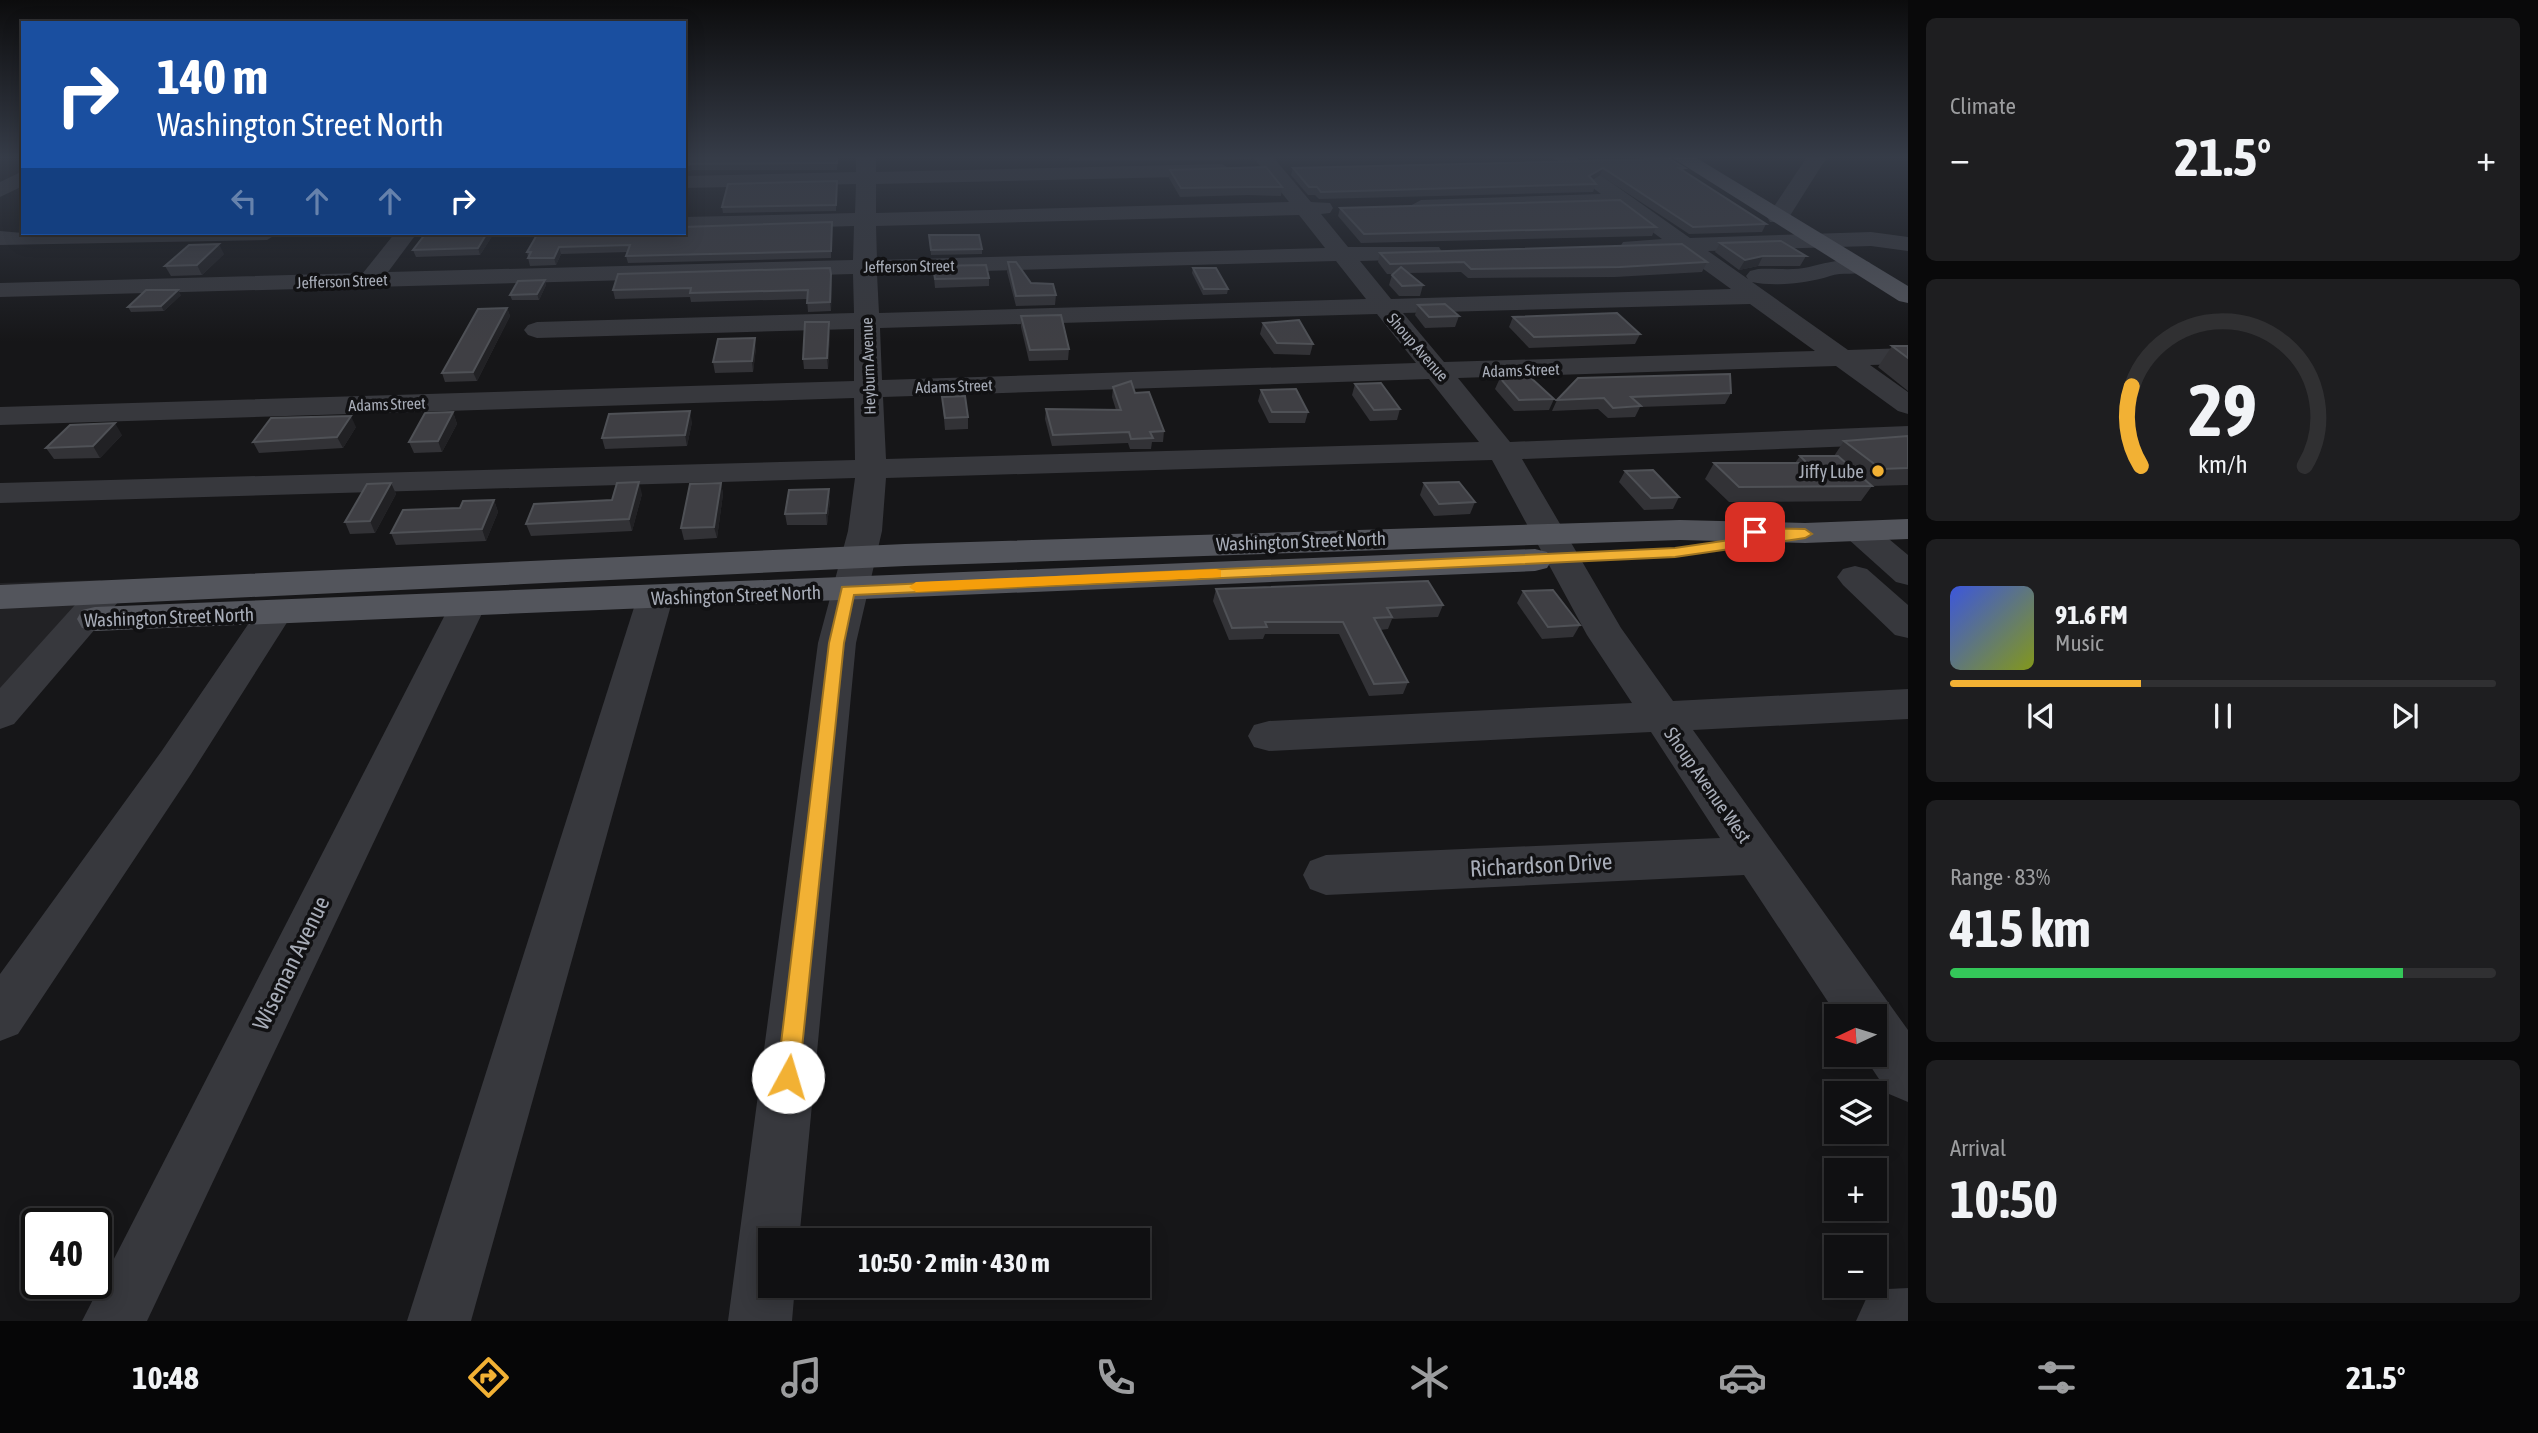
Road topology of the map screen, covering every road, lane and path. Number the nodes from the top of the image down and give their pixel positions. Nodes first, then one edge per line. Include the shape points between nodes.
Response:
1 (866, 219) junction
2 (882, 219) edge
3 (1313, 219) edge
4 (1647, 219) edge
5 (1782, 219) edge
6 (686, 224) edge
7 (160, 235) edge
8 (404, 235) edge
9 (0, 238) edge
10 (1817, 240) junction
11 (1908, 244) edge
12 (1685, 246) junction
13 (1603, 248) edge
14 (1452, 252) edge
15 (1342, 254) junction
16 (1908, 262) edge
17 (865, 267) junction
18 (1861, 267) junction
19 (370, 280) junction
20 (1756, 286) junction
21 (0, 290) edge
22 (1902, 292) edge
23 (1384, 308) junction
24 (866, 321) junction
25 (537, 330) dead end
26 (1908, 356) edge
27 (1843, 359) junction
28 (1441, 372) junction
29 (869, 389) junction
30 (1908, 405) edge
31 (0, 416) edge
32 (1908, 435) edge
33 (1503, 451) junction
34 (871, 468) junction
35 (0, 493) edge
36 (1908, 529) edge
37 (1859, 531) junction
38 (1558, 546) junction
39 (853, 573) junction
40 (1908, 574) edge
41 (1855, 577) dead end
42 (0, 597) edge
43 (654, 598) junction
44 (468, 605) junction
45 (94, 606) junction
46 (275, 613) junction
47 (0, 623) edge
48 (1908, 626) edge
49 (1908, 704) edge
50 (0, 714) edge
51 (1660, 715) junction
52 (1269, 736) dead end
53 (1756, 855) junction
54 (1326, 875) dead end
55 (1859, 1004) edge
56 (0, 1017) edge
57 (1887, 1045) edge
58 (1908, 1075) edge
59 (1908, 1320) edge
60 (114, 1321) edge
61 (439, 1321) edge
62 (760, 1321) edge
63 (1888, 1321) edge

1 - 2 street
1 - 6 street
1 - 17 street, Heyburn Avenue
3 - 15 street, Shoup Avenue
4 - 12 street
5 - 10 main road
7 - 9 street
8 - 19 street
10 - 11 street via 1880,239
10 - 12 street
10 - 18 main road
12 - 13 street
12 - 20 street
14 - 15 street, Jefferson Street
15 - 17 street, Jefferson Street
15 - 23 street, Shoup Avenue
16 - 22 main road
17 - 19 street, Jefferson Street
17 - 24 street, Heyburn Avenue
18 - 20 street via 1820,270
18 - 22 main road
19 - 21 street, Jefferson Street
20 - 23 street
20 - 27 street
23 - 24 street
23 - 28 street, Shoup Avenue
24 - 25 street
24 - 29 street, Heyburn Avenue
26 - 27 street, Adams Street
27 - 28 street, Adams Street
27 - 30 street
28 - 29 street, Adams Street
28 - 33 street, Shoup Avenue
29 - 31 street, Adams Street
29 - 34 street, Heyburn Avenue
32 - 33 street
33 - 34 street
33 - 38 street, Shoup Avenue
34 - 35 street
34 - 39 street, Heyburn Avenue via 865,531
36 - 37 main road, Washington Street North
37 - 38 main road, Washington Street North via 1805,534 1698,551
37 - 40 street
38 - 39 main road, Washington Street North
38 - 51 street, Shoup Avenue West via 1606,635
39 - 43 main road, Washington Street North
39 - 45 main road, Washington Street North
39 - 62 street, Heyburn Avenue via 837,643
41 - 48 street
42 - 45 main road, Washington Street North
43 - 44 main road, Washington Street North
43 - 61 street
44 - 46 main road, Washington Street North
44 - 60 street, Wiseman Avenue
45 - 46 main road, Washington Street North
45 - 47 main road, Washington Street North
45 - 50 street
46 - 56 street
49 - 51 street
51 - 52 street
51 - 53 street, Shoup Avenue West
53 - 54 street, Richardson Drive
53 - 55 street, Shoup Avenue West
57 - 58 street
59 - 63 street

